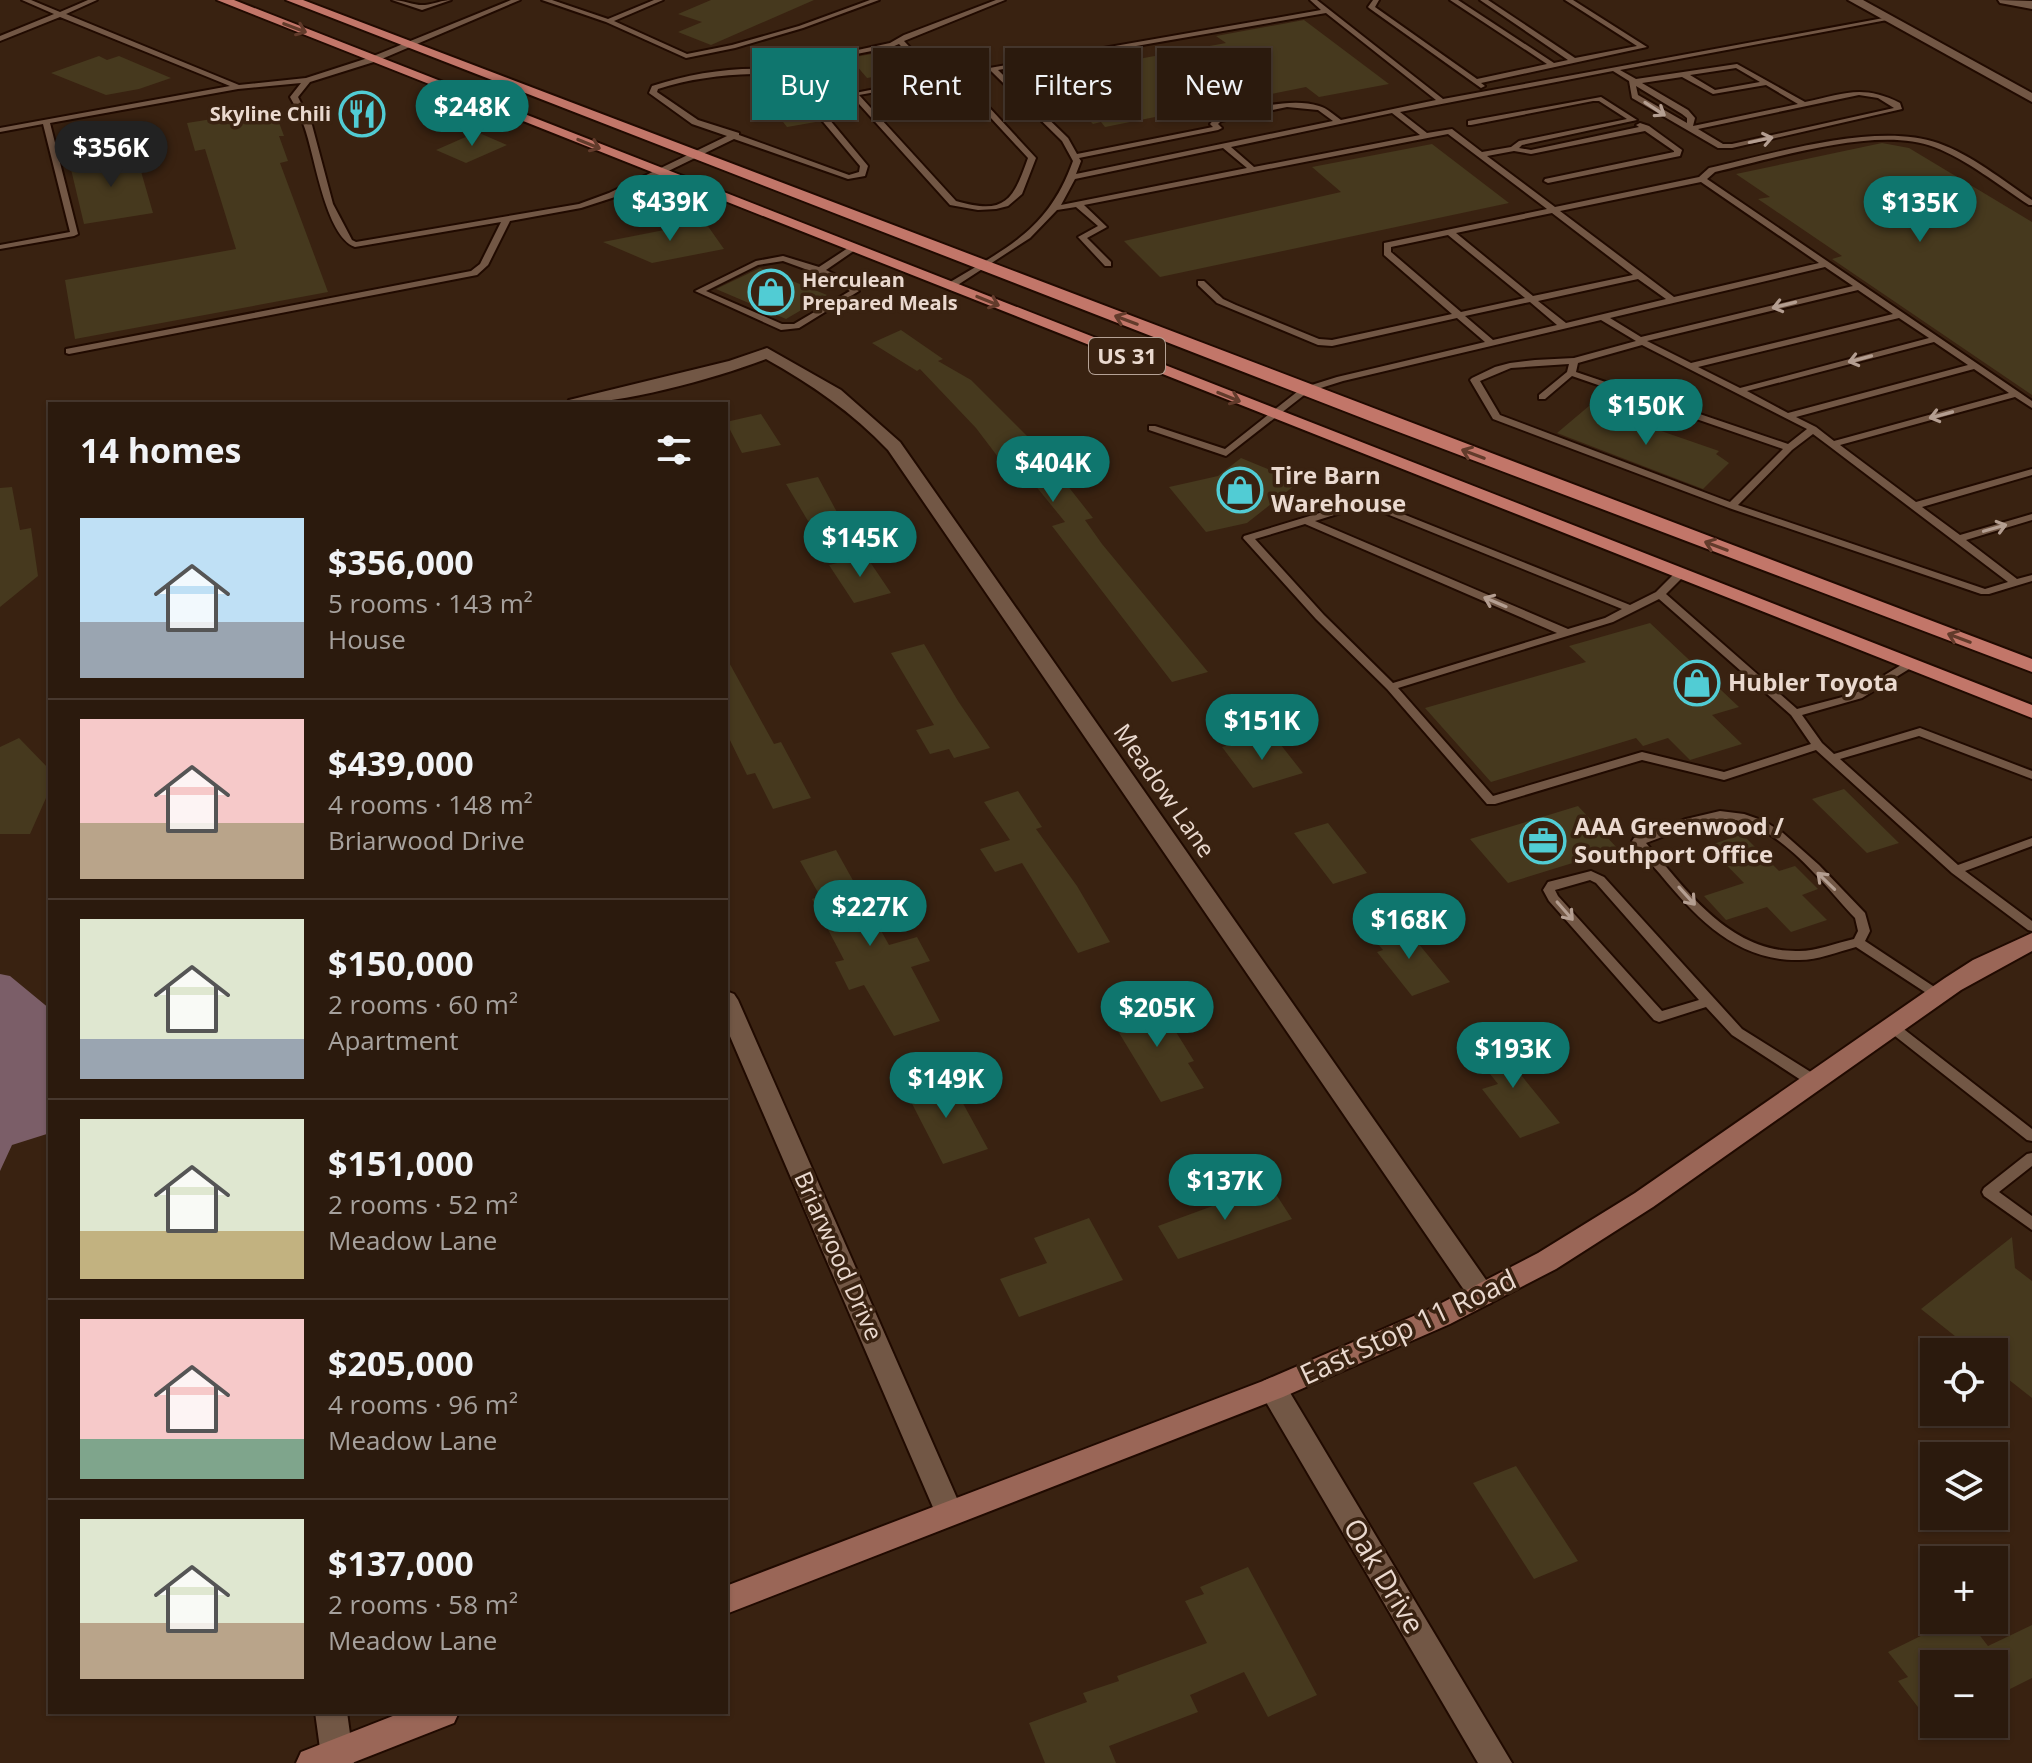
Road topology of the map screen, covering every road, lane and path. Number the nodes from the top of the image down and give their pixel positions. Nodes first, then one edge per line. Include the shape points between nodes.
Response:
1 (25, 0) edge
2 (94, 0) edge
3 (223, 0) edge
4 (292, 0) edge
5 (395, 0) edge
6 (448, 0) edge
7 (517, 0) edge
8 (545, 0) edge
9 (660, 0) edge
10 (876, 0) edge
11 (1002, 0) edge
12 (1313, 0) edge
13 (1376, 0) edge
14 (1453, 0) edge
15 (1483, 0) edge
16 (1568, 0) edge
17 (1854, 0) edge
18 (2004, 0) edge
19 (2032, 5) edge
20 (1327, 11) junction
21 (58, 14) junction
22 (1887, 18) junction
23 (608, 21) junction
24 (0, 39) edge
25 (899, 40) junction
26 (410, 45) junction
27 (907, 48) edge
28 (857, 52) edge
29 (374, 59) junction
30 (1586, 59) junction
31 (1574, 61) junction
32 (1553, 65) junction
33 (993, 69) junction
34 (989, 70) edge
35 (1610, 70) junction
36 (1683, 74) junction
37 (307, 80) junction
38 (1475, 82) junction
39 (1632, 82) junction
40 (1766, 83) junction
41 (238, 87) junction
42 (873, 91) edge
43 (1490, 93) junction
44 (2032, 98) edge
45 (1442, 101) junction
46 (1802, 103) junction
47 (1394, 111) junction
48 (989, 112) edge
49 (873, 115) edge
50 (878, 120) edge
51 (1633, 120) junction
52 (46, 122) junction
53 (1339, 122) junction
54 (1471, 123) dead end
55 (1692, 127) junction
56 (1218, 128) junction
57 (1646, 128) junction
58 (0, 130) edge
59 (736, 135) junction
60 (1425, 135) junction
61 (1235, 144) junction
62 (1225, 146) junction
63 (1514, 149) junction
64 (696, 154) junction
65 (1481, 155) junction
66 (1075, 157) junction
67 (1253, 170) junction
68 (658, 171) junction
69 (1073, 177) junction
70 (1702, 179) junction
71 (1548, 181) dead end
72 (2032, 203) edge
73 (1079, 205) junction
74 (1057, 208) junction
75 (1553, 210) junction
76 (507, 218) junction
77 (1450, 232) junction
78 (0, 247) edge
79 (854, 248) junction
80 (1108, 264) dead end
81 (1826, 264) junction
82 (982, 265) junction
83 (819, 271) junction
84 (1639, 276) junction
85 (1201, 283) dead end
86 (950, 286) junction
87 (1860, 287) junction
88 (1533, 300) junction
89 (1672, 300) junction
90 (1900, 315) junction
91 (1460, 316) junction
92 (1603, 317) junction
93 (1564, 326) junction
94 (1936, 339) junction
95 (1642, 341) junction
96 (1491, 343) junction
97 (69, 351) dead end
98 (1574, 361) junction
99 (1691, 366) junction
100 (1975, 366) junction
101 (1571, 373) junction
102 (1305, 390) junction
103 (1738, 391) junction
104 (2016, 394) junction
105 (1542, 397) dead end
106 (583, 402) edge
107 (2032, 405) edge
108 (1276, 415) junction
109 (1787, 416) junction
110 (1152, 428) dead end
111 (1813, 429) junction
112 (1832, 444) junction
113 (1789, 448) junction
114 (2032, 472) edge
115 (1732, 506) junction
116 (1914, 506) junction
117 (2032, 517) edge
118 (1305, 520) junction
119 (1958, 539) junction
120 (1680, 574) junction
121 (2032, 578) edge
122 (2016, 583) junction
123 (1660, 594) junction
124 (1631, 609) junction
125 (1567, 633) junction
126 (1910, 664) junction
127 (2032, 666) edge
128 (1391, 687) junction
129 (2032, 712) edge
130 (1795, 713) junction
131 (1818, 746) junction
132 (1832, 758) junction
133 (2032, 775) edge
134 (2032, 842) edge
135 (1956, 870) junction
136 (2032, 927) edge
137 (2032, 941) edge
138 (1858, 942) junction
139 (1938, 995) junction
140 (1708, 1002) junction
141 (728, 1005) edge
142 (1891, 1026) junction
143 (1812, 1080) junction
144 (2032, 1136) edge
145 (2032, 1158) edge
146 (2032, 1224) edge
147 (1482, 1295) junction
148 (1273, 1389) junction
149 (949, 1512) junction
150 (728, 1599) edge
151 (331, 1714) edge
152 (438, 1714) edge
153 (330, 1760) edge
154 (1496, 1763) edge

1 - 21 lane
2 - 21 lane
3 -> 29 main road, US 31
4 - 26 main road, US 31
5 - 6 lane via 422,8
7 - 26 lane
8 - 23 lane
9 - 23 lane
10 - 23 lane via 801,27 686,56
11 - 25 lane
12 - 20 lane
13 - 38 lane via 1371,7
14 - 32 lane
15 - 31 lane
16 - 30 lane via 1643,47
17 - 22 street
18 - 19 street
20 - 33 lane
20 - 45 lane
21 - 24 lane
21 - 41 lane
22 - 35 lane
22 - 44 street
25 - 27 lane
25 - 28 lane
26 - 29 lane
26 - 64 main road, US 31
29 - 37 lane
29 -> 68 main road, US 31
30 - 31 lane
30 - 35 lane
31 - 32 lane
32 - 38 lane
33 - 34 lane
33 - 66 lane via 1065,140
35 - 39 lane
35 - 43 lane
36 - 39 lane
36 - 40 lane via 1737,66
36 - 40 lane via 1713,92
37 - 41 lane
37 - 76 lane via 294,97 308,125 329,204 349,242
38 - 43 lane
39 - 55 lane via 1685,112
39 -> 55 lane via 1635,96
40 - 46 lane
41 - 52 lane
42 - 49 lane via 854,94
43 - 45 lane
45 - 47 lane
46 - 55 lane
55 -> 46 lane via 1712,143 1732,146 1898,109 1890,100 1869,93
47 - 53 lane
47 - 60 lane
48 - 50 lane via 1032,158 1019,193 1002,204 967,208 953,203
51 - 54 lane via 1593,99
51 - 57 lane
51 - 63 lane via 1519,143
52 - 58 lane
52 - 78 lane via 74,234
53 - 56 lane via 1320,108 1287,105 1219,119 1214,124
53 - 61 lane
56 - 61 lane
56 - 66 lane
57 - 63 lane via 1531,152
57 - 71 lane via 1677,154
59 - 59 lane via 848,177 862,174 864,166 786,73 716,74 655,88 659,100 695,122
59 - 64 lane
60 - 65 lane via 1449,131
60 - 67 lane
61 - 62 lane
62 - 67 lane
62 - 69 lane
63 - 65 lane
64 - 68 lane
64 - 82 main road, US 31
65 - 75 lane
66 - 69 lane
67 - 73 lane
68 - 76 lane via 581,206
68 - 79 main road, US 31
69 - 74 lane
70 - 72 lane via 1712,170 1876,137 1912,139 1934,144
70 - 75 lane
70 - 81 lane
73 - 74 lane
73 - 80 lane via 1103,227 1082,237
74 - 82 lane via 1025,241
75 - 77 lane
75 - 84 lane
76 - 97 lane via 484,265 474,273
77 - 88 lane
77 - 91 lane via 1387,245 1387,253
79 - 83 lane
79 - 86 main road, US 31
81 - 87 lane
81 - 89 lane
82 - 86 lane
102 -> 82 main road, US 31
83 - 83 lane via 783,258 756,263 699,291 781,327 796,326 855,291
84 - 88 lane
84 - 89 lane
85 - 91 lane via 1220,301 1318,342
86 -> 108 main road, US 31
87 - 90 lane
87 -> 95 lane
88 - 91 lane
88 - 93 lane
89 - 92 lane
90 - 94 lane
90 - 99 lane
91 - 96 lane
92 - 93 lane
92 - 95 lane
93 - 96 lane
94 - 100 lane
94 -> 103 lane
95 - 98 lane
95 - 99 lane
96 - 102 lane
98 - 101 lane
98 - 115 lane via 1525,362 1475,380 1496,417
99 - 103 lane
100 - 104 lane
100 - 109 lane
101 - 105 lane
101 - 113 lane
102 - 108 lane
127 -> 102 main road, US 31
103 - 109 lane
104 - 107 lane
104 -> 112 lane
106 - 147 street, Meadow Lane via 767,353 841,397 894,446
108 - 110 lane via 1226,453
108 - 120 main road, US 31
109 - 111 lane
111 - 112 lane
111 - 113 lane
112 - 116 lane
113 - 115 lane
114 - 116 lane
115 - 122 lane via 1985,592
116 - 119 lane
119 -> 117 lane
118 - 124 lane via 1373,505
125 -> 118 lane
118 - 128 lane via 1248,538
119 - 122 lane
120 - 123 lane
120 - 126 main road, US 31
121 - 122 lane
123 - 124 lane
123 - 130 lane
124 - 125 lane
125 - 128 lane
126 - 129 main road, US 31
126 - 130 lane via 1858,696
128 - 131 lane via 1491,801 1642,756 1724,776
130 - 131 lane
131 - 132 lane
132 - 133 lane via 1920,732
132 - 135 lane
134 - 135 lane
135 - 136 lane
137 - 139 main road, East Stop 11 Road
138 -> 138 lane via 1864,931 1861,916 1771,827 1720,815 1638,841 1735,942 1798,956
138 - 139 lane
139 - 142 main road, East Stop 11 Road
140 -> 140 lane via 1600,880 1591,875 1552,885 1553,898 1659,1017
140 - 143 lane via 1737,1032
141 - 149 street, Briarwood Drive
142 - 143 main road, East Stop 11 Road
142 - 144 lane
143 - 147 main road, East Stop 11 Road via 1644,1200
145 - 146 lane via 1989,1192
147 - 148 main road, East Stop 11 Road
148 - 149 main road, East Stop 11 Road
148 - 154 street, Oak Drive
149 - 150 main road, East Stop 11 Road
151 - 153 street
152 - 153 main road

